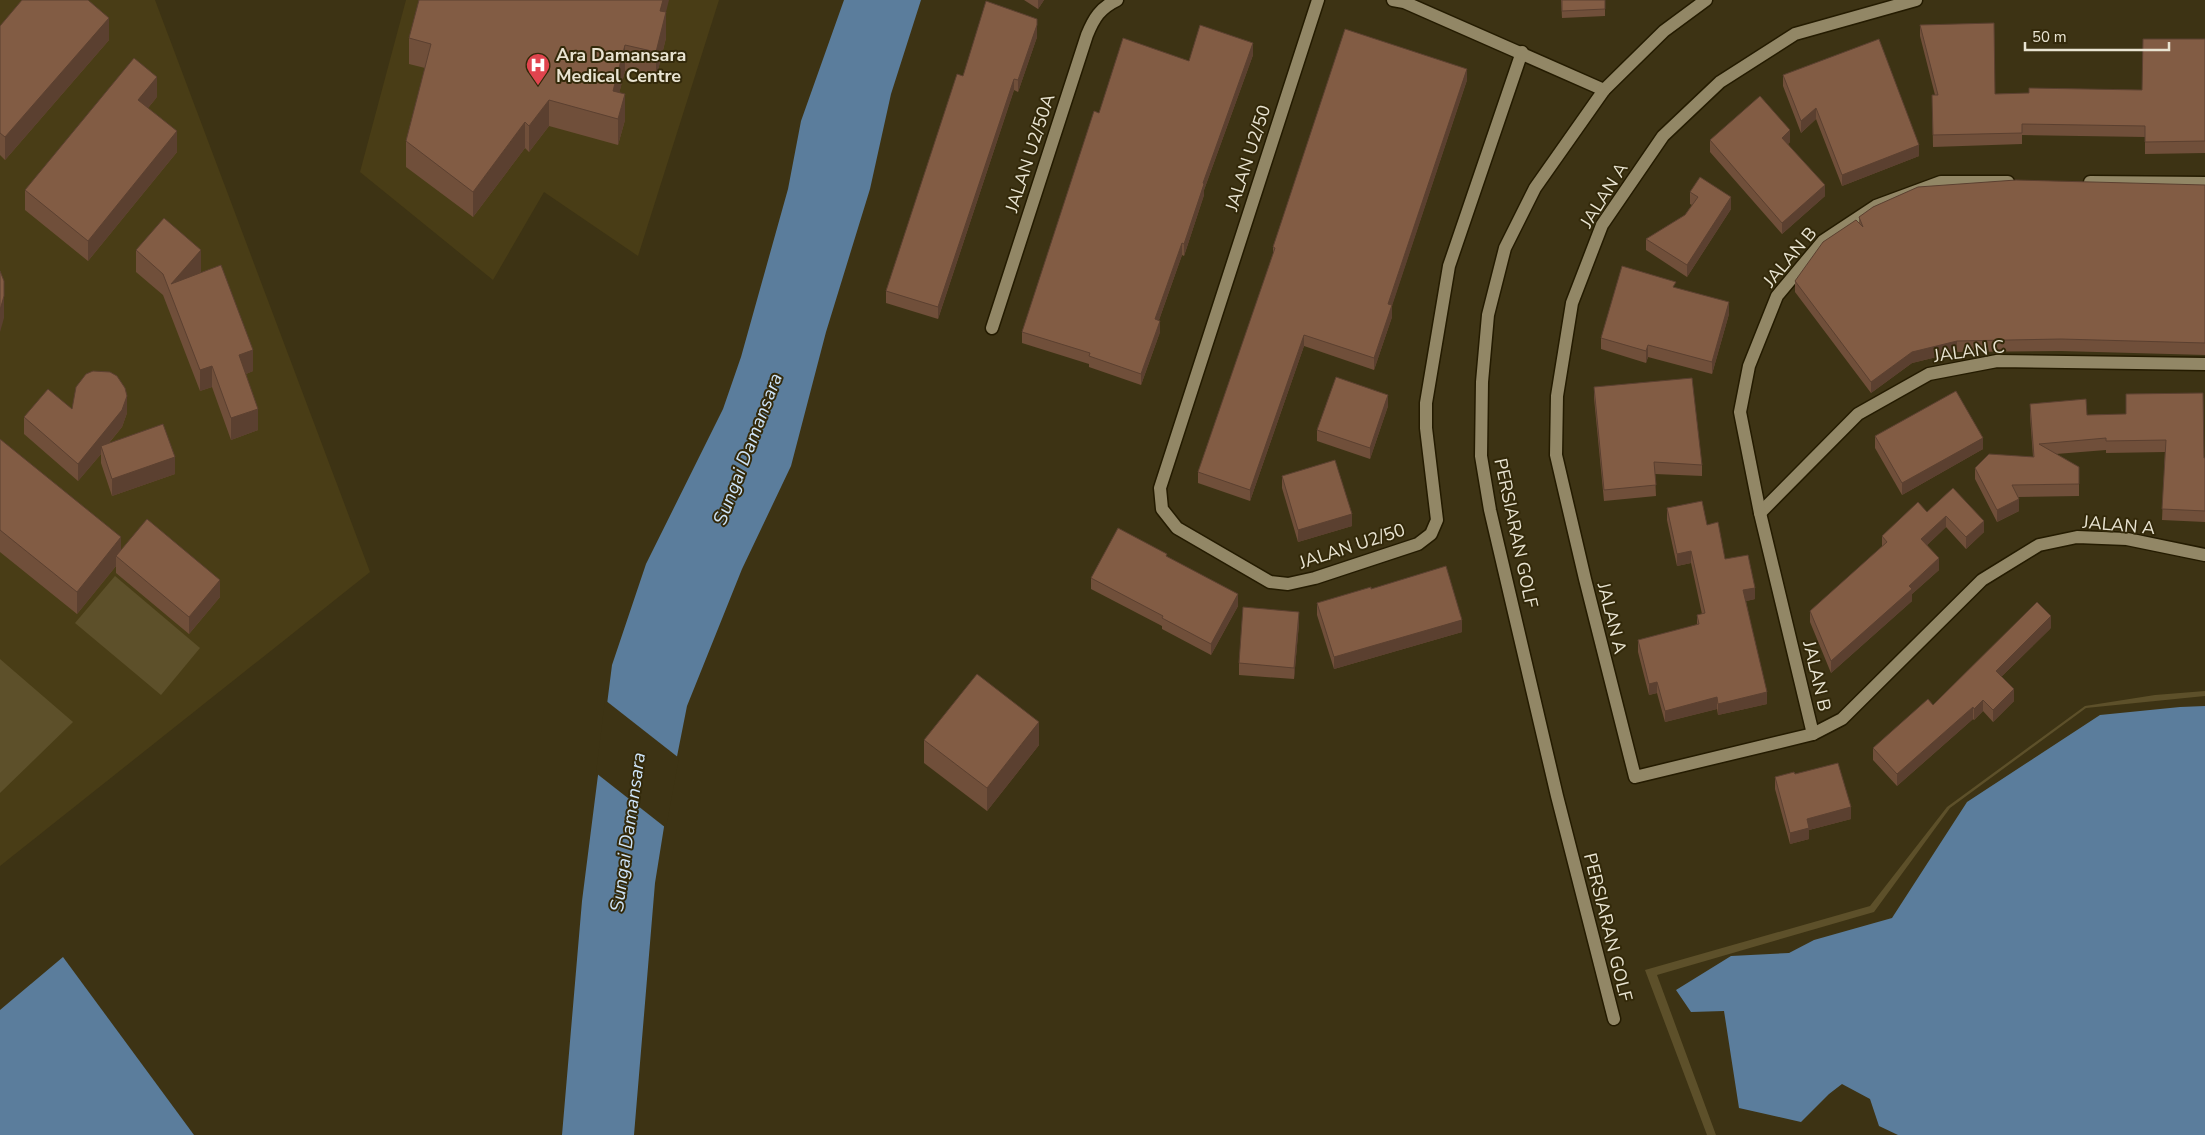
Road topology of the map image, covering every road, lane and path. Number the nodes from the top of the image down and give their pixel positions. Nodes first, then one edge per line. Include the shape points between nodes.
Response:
1 (1117, 0) edge
2 (1318, 0) edge
3 (1393, 0) edge
4 (1706, 0) edge
5 (1916, 0) edge
6 (1522, 52) junction
7 (1604, 90) junction
8 (2019, 182) edge
9 (2078, 182) edge
10 (2205, 183) edge
11 (992, 328) dead end
12 (2205, 364) edge
13 (1760, 513) junction
14 (2205, 555) edge
15 (1813, 734) junction
16 (1614, 1019) dead end

1 - 11 street, JALAN U2/50A via 1104,6 1093,19
2 - 6 street, JALAN U2/50 via 1160,488 1162,509 1177,528 1270,582 1288,584 1315,578 1418,544 1431,534 1437,520 1426,403 1449,266
3 - 6 street
4 - 7 street, PERSIARAN GOLF via 1664,31
5 - 15 street, JALAN A via 1796,34 1720,82 1663,136 1602,225 1572,302 1557,396 1556,455 1635,777
6 - 7 street
7 - 16 street, PERSIARAN GOLF via 1535,188 1505,248 1488,315 1482,382 1481,456 1490,510 1530,684
8 - 13 street, JALAN B via 1940,182 1876,206 1823,241 1777,296 1749,366 1740,412
9 - 10 street
12 - 13 street, JALAN C via 1997,362 1929,374 1858,414
13 - 15 street, JALAN B
14 - 15 street, JALAN A via 2127,539 2078,537 2040,545 1982,580 1842,719

